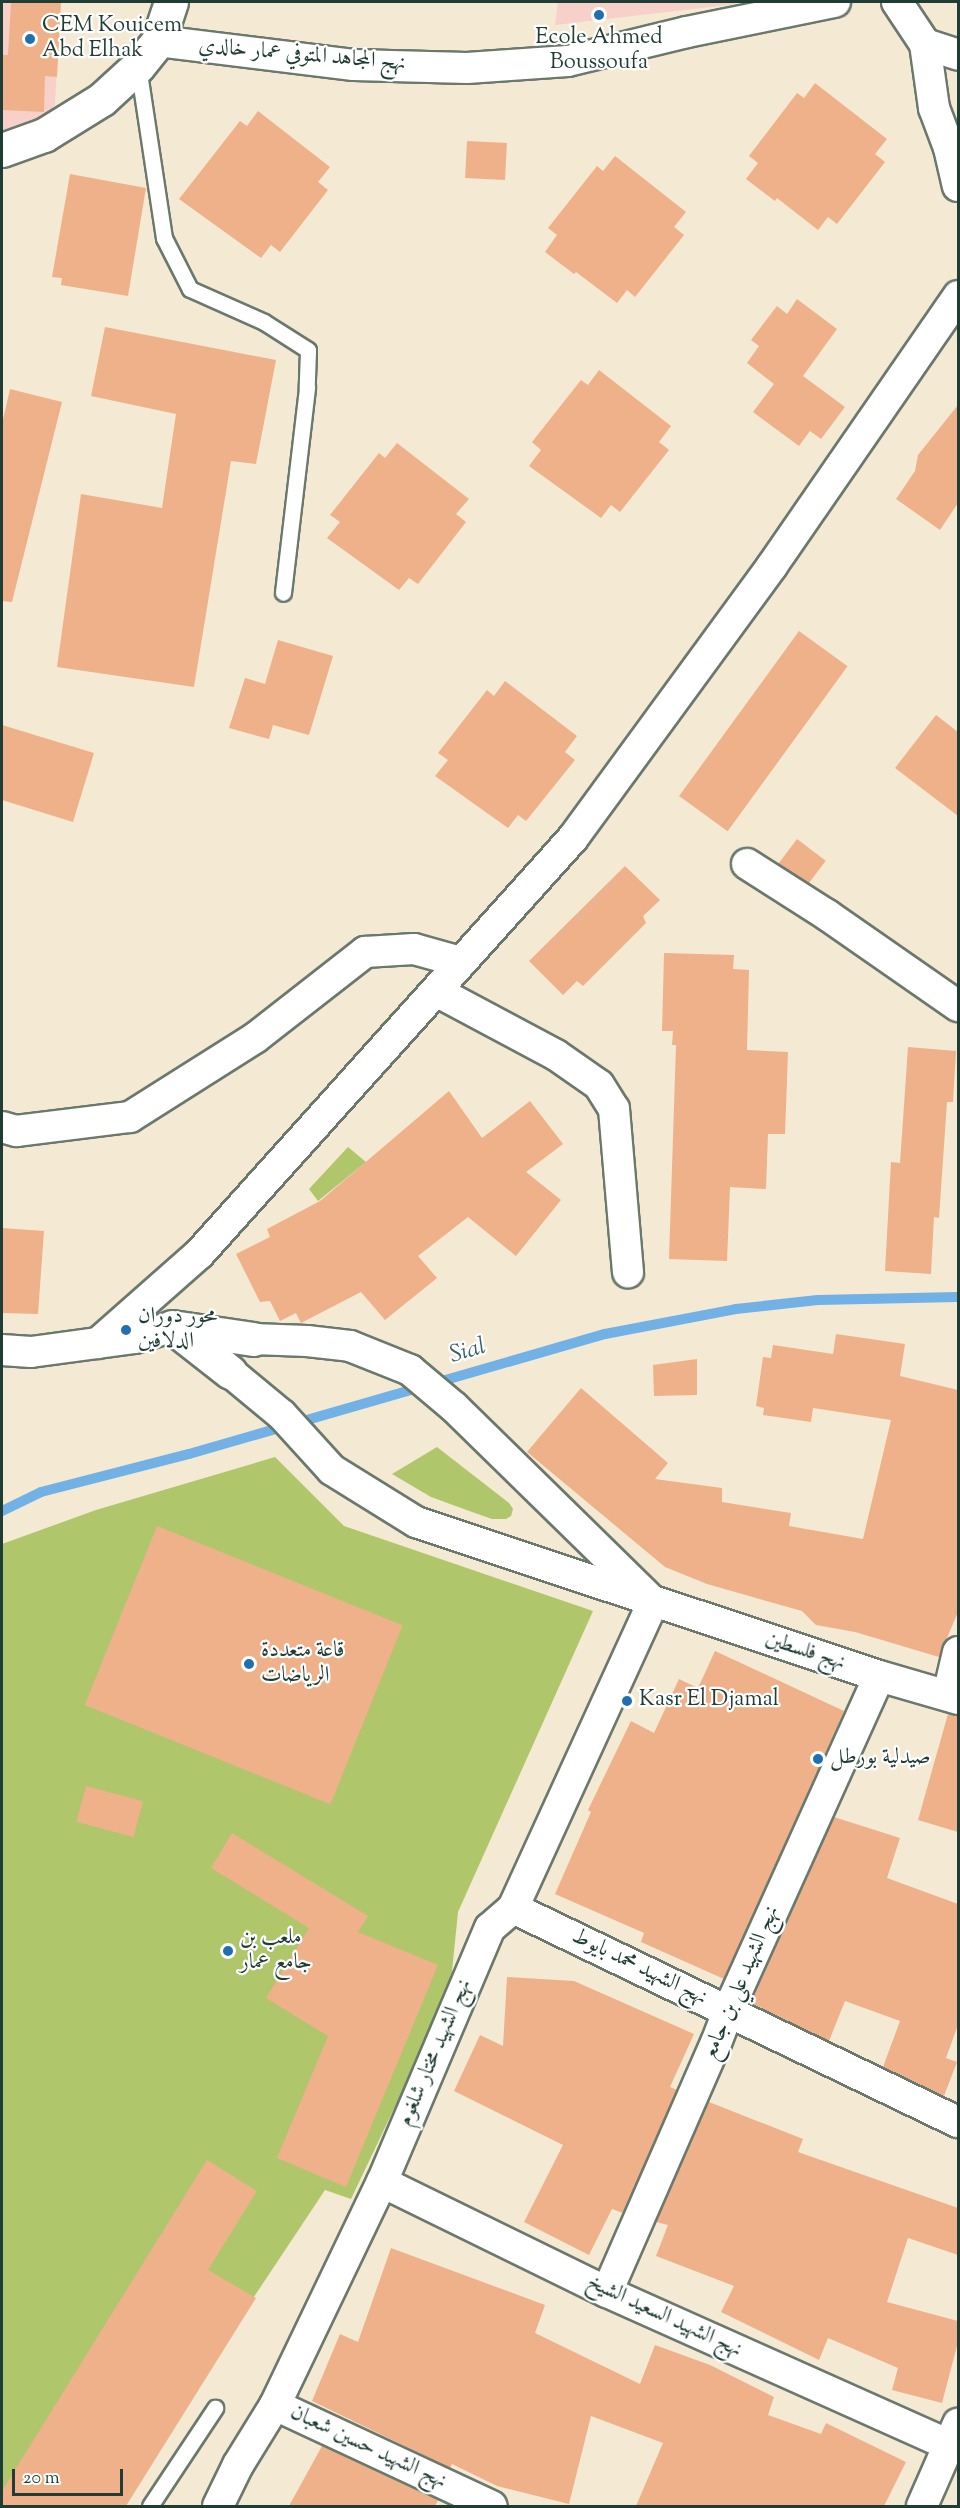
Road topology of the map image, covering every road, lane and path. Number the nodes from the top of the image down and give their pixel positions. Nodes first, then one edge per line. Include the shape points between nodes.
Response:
1 (171, 2) edge
2 (835, 2) edge
3 (897, 2) edge
4 (925, 44) junction
5 (148, 54) junction
6 (958, 55) edge
7 (2, 150) edge
8 (958, 186) edge
9 (958, 296) edge
10 (283, 594) dead end
11 (747, 864) dead end
12 (461, 962) junction
13 (436, 991) junction
14 (958, 1006) edge
15 (2, 1127) edge
16 (628, 1272) dead end
17 (172, 1327) junction
18 (253, 1339) joint
19 (98, 1343) junction
20 (2, 1350) edge
21 (230, 1372) joint
22 (653, 1602) junction
23 (958, 1652) edge
24 (879, 1676) junction
25 (953, 1697) edge
26 (513, 1908) junction
27 (728, 2011) junction
28 (958, 2122) edge
29 (382, 2182) junction
30 (607, 2292) junction
31 (275, 2405) junction
32 (215, 2408) dead end
33 (954, 2435) edge
34 (481, 2504) edge
35 (150, 2506) edge
36 (218, 2506) edge
37 (922, 2506) edge

1 - 5 main road
2 - 5 street, نهج المجاهد المتوفي عمار خالدي via 568,61 466,68
3 - 4 street
4 - 6 street
4 - 8 street via 934,108
5 - 7 main road via 102,99 44,135
5 - 10 lane via 164,238 190,289 264,322 308,350
9 - 12 street via 772,566 573,838
11 - 14 street
12 - 13 street
12 - 15 street via 414,949 365,952 255,1038 130,1117 16,1131
13 - 16 street via 556,1055 599,1085 614,1109
13 - 19 street via 199,1254
17 - 18 main road
17 - 19 street
17 - 21 main road
18 - 22 street via 350,1346 410,1370 454,1407
19 - 20 street via 31,1352
21 - 22 street, نهج فلسطين via 282,1415 332,1470 416,1522
22 - 24 street, نهج فلسطين
22 - 26 street, نهج الشهيد مختار شلغوم
23 - 25 street
24 - 25 street, نهج فلسطين
24 - 27 street, نهج الشهيد علي بن جامع
26 - 27 street, نهج الشهيد محمد بايوط
26 - 29 street, نهج الشهيد مختار شلغوم via 490,1928
27 - 28 street, نهج الشهيد محمد بايوط
27 - 30 street, نهج الشهيد علي بن جامع
29 - 30 street, نهج الشهيد السعيد الشيخ
29 - 31 street, نهج الشهيد مختار شلغوم
30 - 33 street, نهج الشهيد السعيد الشيخ
31 - 34 street, نهج الشهيد حسين شعبان
31 - 36 street, نهج الشهيد مختار شلغوم
32 - 35 lane
33 - 37 street

